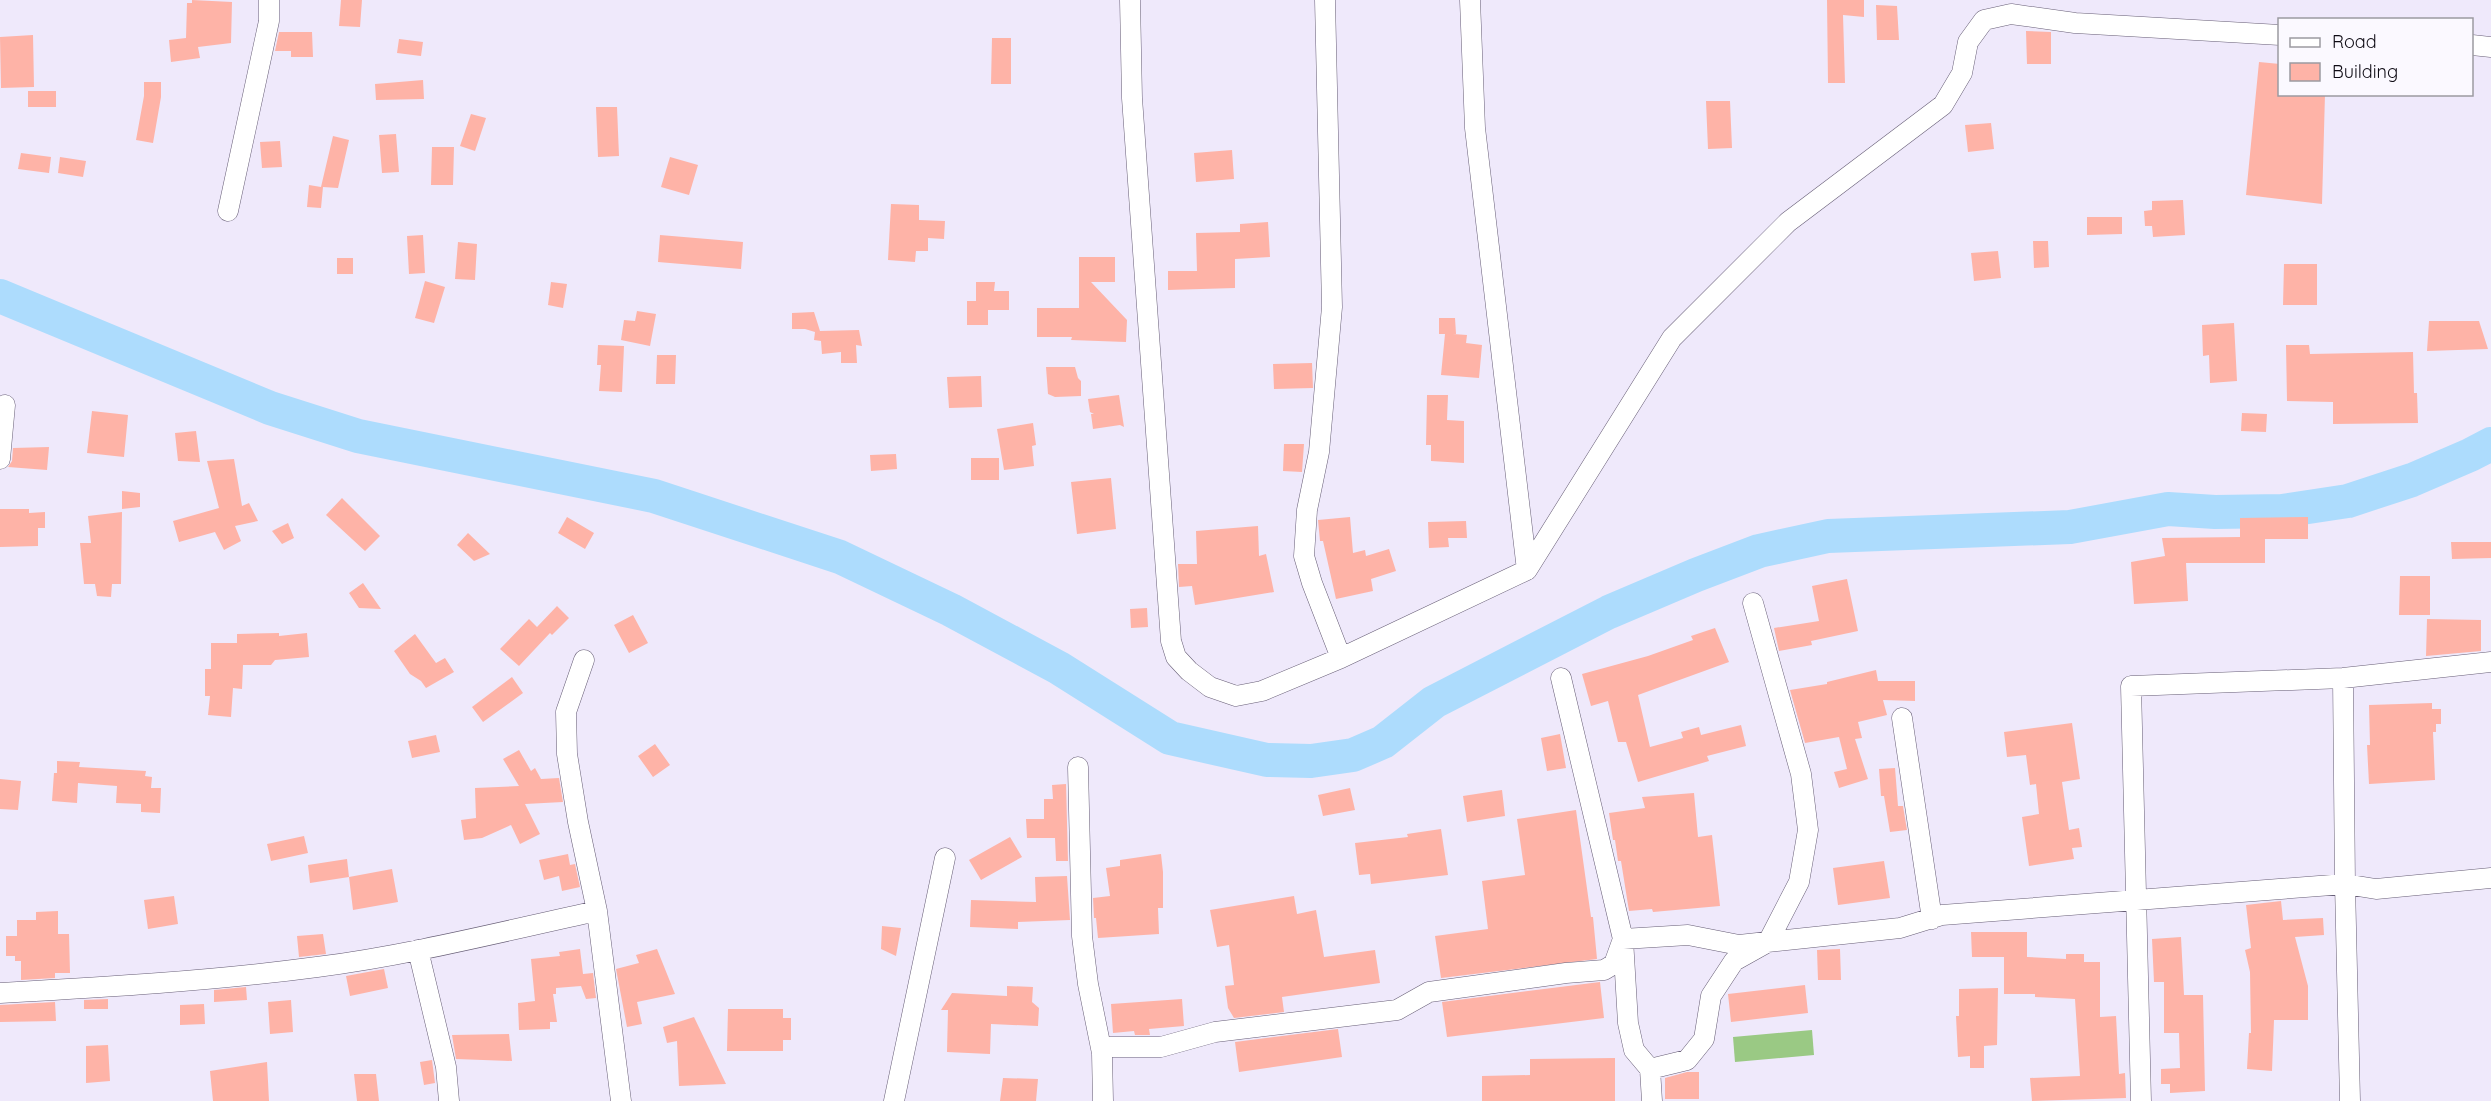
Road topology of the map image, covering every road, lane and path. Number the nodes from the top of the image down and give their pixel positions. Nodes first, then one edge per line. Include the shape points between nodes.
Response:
1 (269, 0) edge
2 (1130, 0) edge
3 (1325, 0) edge
4 (1470, 0) edge
5 (2278, 35) edge
6 (2473, 45) edge
7 (2491, 47) edge
8 (228, 211) dead end
9 (5, 405) dead end
10 (0, 459) edge
11 (1527, 570) junction
12 (1754, 603) dead end
13 (1341, 658) junction
14 (584, 660) dead end
15 (2491, 662) edge
16 (1561, 678) dead end
17 (2343, 678) junction
18 (1902, 717) dead end
19 (1078, 767) dead end
20 (945, 858) dead end
21 (2491, 878) edge
22 (2345, 884) junction
23 (2136, 899) junction
24 (597, 911) junction
25 (1932, 919) junction
26 (1623, 939) junction
27 (1768, 942) junction
28 (418, 950) junction
29 (0, 993) edge
30 (1101, 1047) junction
31 (1650, 1069) junction
32 (449, 1101) edge
33 (621, 1101) edge
34 (894, 1101) edge
35 (1103, 1101) edge
36 (1653, 1101) edge
37 (2141, 1101) edge
38 (2350, 1101) edge

1 - 8 street via 267,32
2 - 13 street via 1132,98 1170,629 1176,657 1210,687 1236,696 1262,692
3 - 13 street via 1332,307 1319,452 1307,510 1304,556
4 - 11 street via 1475,128
5 - 11 street via 2075,24 2011,14 1984,20 1968,42 1962,73 1943,105 1788,222 1672,338
6 - 7 street
9 - 10 street
11 - 13 street
12 - 27 street via 1801,774 1808,830 1799,882
14 - 24 street via 566,712 567,754
15 - 17 street
16 - 26 street
17 - 22 street
17 - 23 street via 2131,686
18 - 25 street
19 - 30 street via 1082,936
20 - 34 street
21 - 22 street via 2376,889
22 - 23 street
22 - 38 street
23 - 25 street via 1942,915
23 - 37 street
24 - 28 street
24 - 33 street
25 - 27 street via 1900,928
26 - 27 street via 1688,935 1739,945
26 - 30 street via 1614,964 1604,970 1429,992 1397,1010 1215,1032 1161,1047
26 - 31 street via 1628,1023 1634,1050
27 - 31 street via 1734,961 1711,996 1704,1039 1687,1060
28 - 29 street via 230,977
28 - 32 street via 446,1067
30 - 35 street
31 - 36 street

